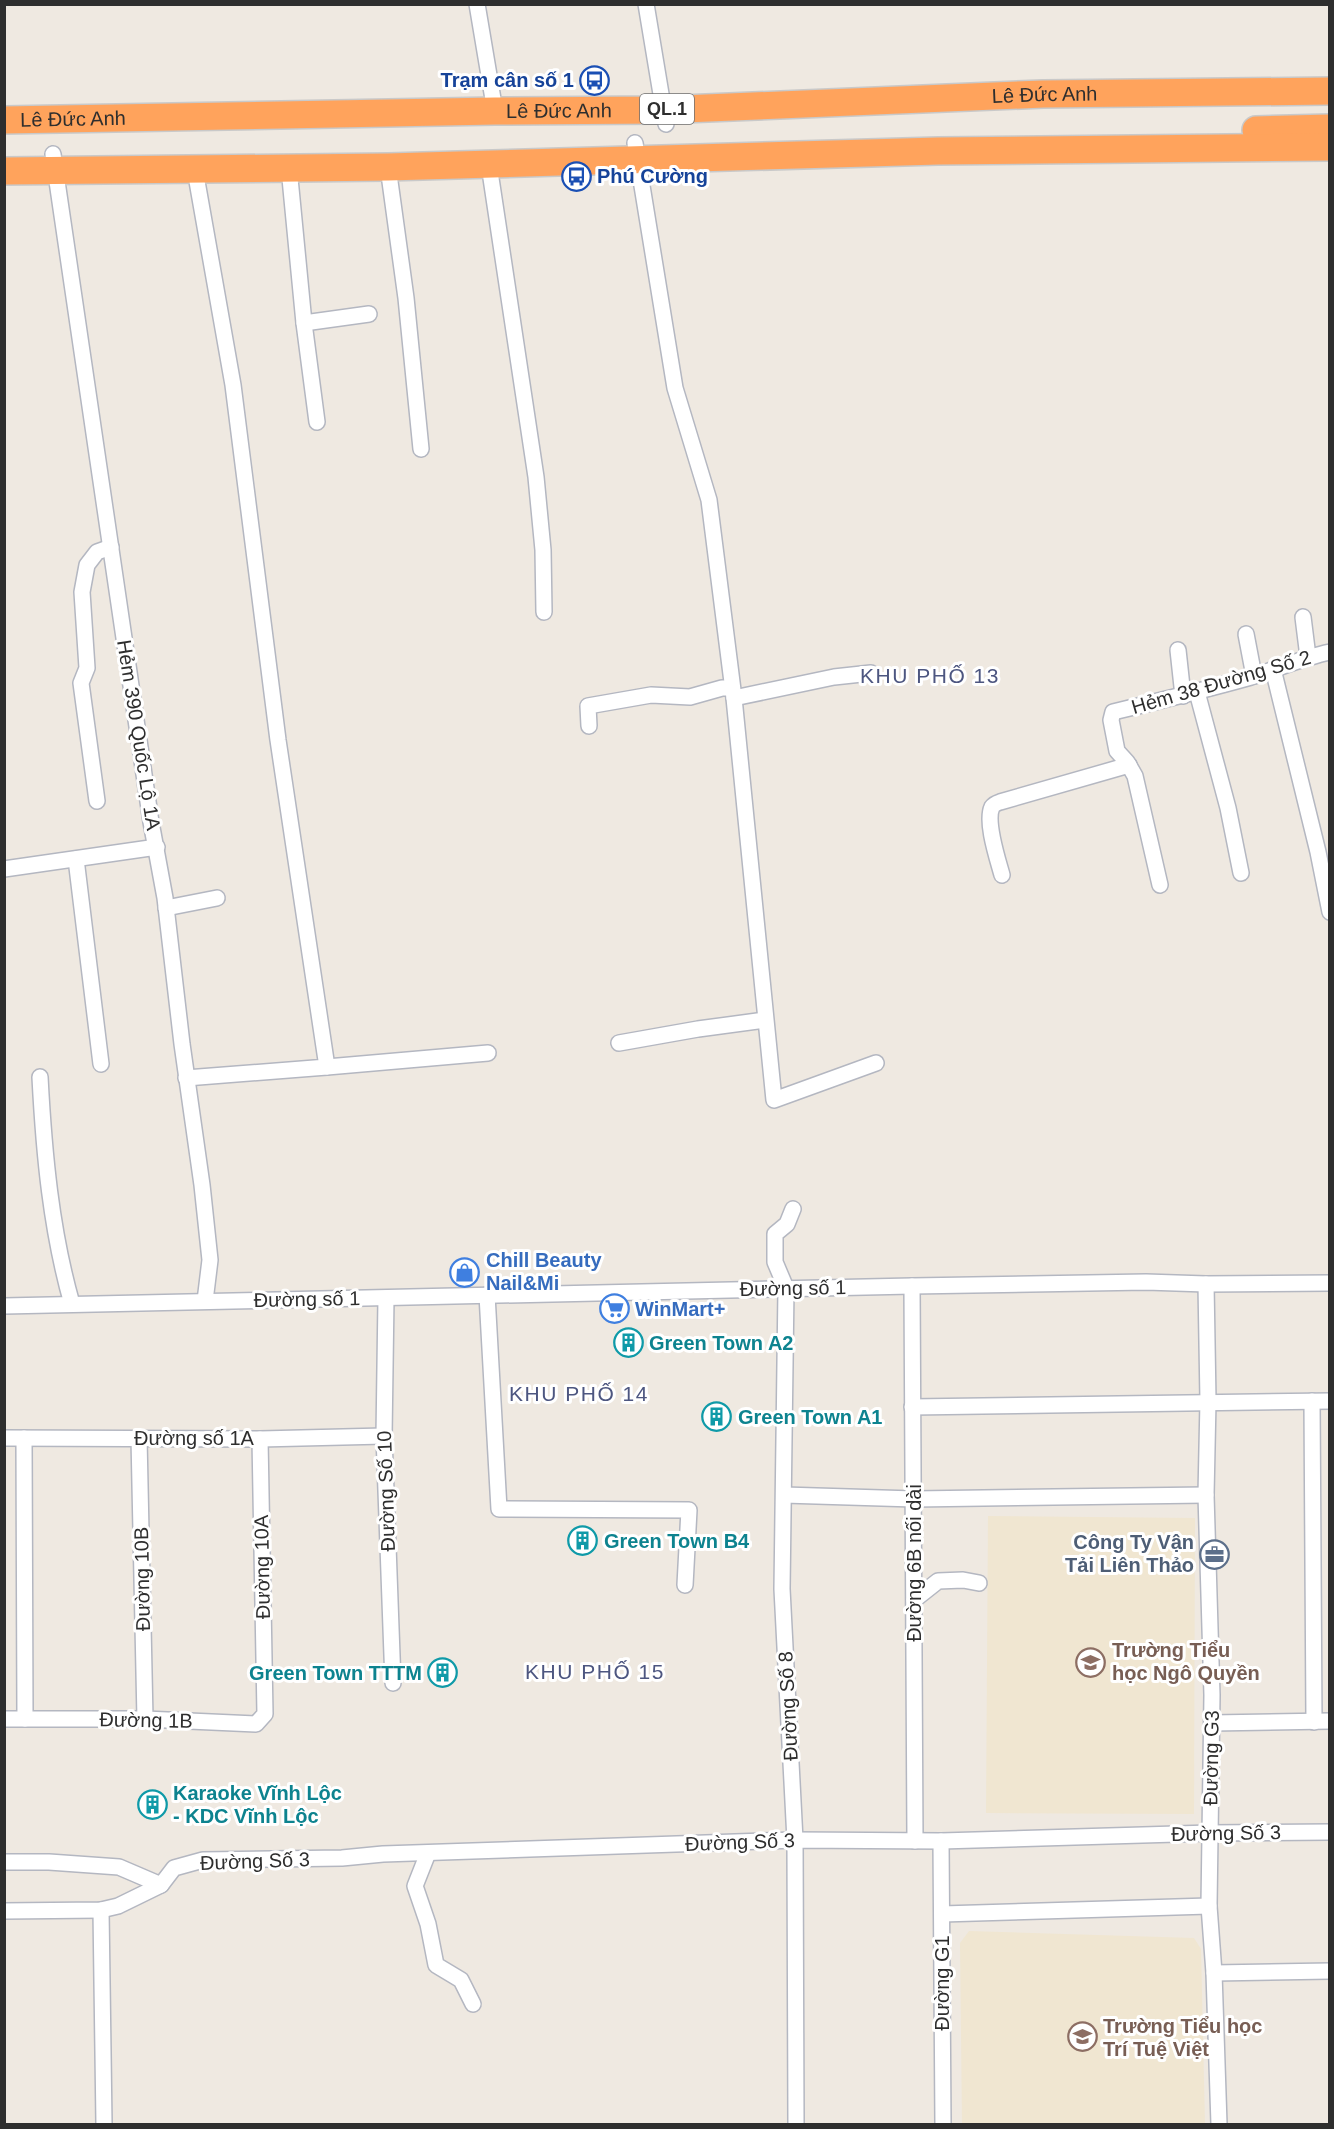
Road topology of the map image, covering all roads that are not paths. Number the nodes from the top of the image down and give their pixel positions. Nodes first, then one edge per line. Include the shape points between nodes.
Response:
1 (477, 4) edge
2 (646, 4) edge
3 (1329, 91) edge
4 (1329, 105) edge
5 (495, 111) junction
6 (665, 117) junction
7 (4, 120) edge
8 (1329, 128) edge
9 (4, 134) edge
10 (1329, 147) edge
11 (636, 152) junction
12 (4, 155) edge
13 (54, 162) junction
14 (489, 165) junction
15 (388, 167) junction
16 (289, 168) junction
17 (195, 170) junction
18 (4, 171) edge
19 (369, 314) dead end
20 (303, 323) junction
21 (317, 422) dead end
22 (420, 449) dead end
23 (111, 547) junction
24 (544, 612) dead end
25 (1303, 617) dead end
26 (1246, 634) dead end
27 (1178, 650) dead end
28 (1329, 652) edge
29 (1308, 657) junction
30 (1273, 669) junction
31 (871, 673) dead end
32 (1254, 676) junction
33 (733, 693) junction
34 (1190, 694) junction
35 (589, 726) dead end
36 (1129, 765) junction
37 (97, 801) dead end
38 (157, 847) junction
39 (76, 859) junction
40 (4, 869) edge
41 (1241, 873) dead end
42 (1002, 875) dead end
43 (1161, 885) dead end
44 (217, 898) dead end
45 (166, 908) junction
46 (1329, 912) edge
47 (765, 1020) junction
48 (619, 1043) dead end
49 (488, 1053) dead end
50 (876, 1063) dead end
51 (101, 1064) dead end
52 (327, 1067) junction
53 (40, 1077) dead end
54 (186, 1078) junction
55 (793, 1209) dead end
56 (1329, 1283) edge
57 (1206, 1284) junction
58 (912, 1286) junction
59 (786, 1288) junction
60 (487, 1295) junction
61 (386, 1298) junction
62 (205, 1301) junction
63 (72, 1304) junction
64 (4, 1306) edge
65 (1208, 1401) junction
66 (1312, 1401) junction
67 (1329, 1401) edge
68 (912, 1407) junction
69 (384, 1436) junction
70 (4, 1438) edge
71 (24, 1438) junction
72 (139, 1438) junction
73 (260, 1439) junction
74 (784, 1495) junction
75 (1206, 1495) junction
76 (914, 1499) junction
77 (979, 1583) dead end
78 (685, 1585) dead end
79 (914, 1600) junction
80 (393, 1683) dead end
81 (264, 1696) joint
82 (4, 1719) edge
83 (25, 1719) junction
84 (145, 1719) junction
85 (1322, 1721) edge
86 (1212, 1723) junction
87 (1329, 1832) edge
88 (1210, 1833) junction
89 (795, 1840) junction
90 (915, 1841) junction
91 (941, 1841) junction
92 (428, 1852) junction
93 (4, 1862) edge
94 (160, 1885) junction
95 (1209, 1906) junction
96 (101, 1910) junction
97 (4, 1911) edge
98 (942, 1914) junction
99 (1329, 1971) edge
100 (1214, 1973) junction
101 (473, 2004) dead end
102 (104, 2124) edge
103 (796, 2124) edge
104 (943, 2124) edge
105 (1219, 2124) edge

1 - 5 street
2 - 6 street
3 - 6 highway, Lê Đức Anh / QL.1 via 1047,94
4 - 6 highway, Lê Đức Anh / QL.1
5 - 6 highway, Lê Đức Anh / QL.1
5 - 7 highway, Lê Đức Anh / QL.1
6 - 9 highway, Lê Đức Anh / QL.1
8 - 11 highway, Lê Đức Anh / QL.1
10 - 11 highway, Lê Đức Anh / QL.1
11 - 13 highway, Lê Đức Anh / QL.1
11 - 14 highway, Lê Đức Anh / QL.1
11 - 33 street via 675,388 709,500
12 - 13 highway, Lê Đức Anh / QL.1
13 - 17 highway, Lê Đức Anh / QL.1
13 - 18 highway, Lê Đức Anh / QL.1
13 - 23 street, Hẻm 390 Quốc Lộ 1A
14 - 15 highway, Lê Đức Anh / QL.1
14 - 24 street via 536,477
15 - 16 highway, Lê Đức Anh / QL.1
15 - 22 street via 406,298
16 - 17 highway, Lê Đức Anh / QL.1
16 - 20 street
17 - 52 street via 233,385 278,740
19 - 20 street
20 - 21 street
23 - 37 street via 96,552 87,565 82,592 87,668 81,683
23 - 38 street, Hẻm 390 Quốc Lộ 1A
25 - 29 street
26 - 32 street
27 - 34 street
28 - 29 street, Hẻm 38 Đường Số 2
29 - 30 street, Hẻm 38 Đường Số 2
30 - 32 street, Hẻm 38 Đường Số 2
30 - 46 street
31 - 33 street
32 - 34 street, Hẻm 38 Đường Số 2
33 - 35 street via 722,688 690,697 651,695 588,706
33 - 47 street
34 - 36 street, Hẻm 38 Đường Số 2 via 1113,712 1117,751
34 - 41 street via 1228,808
36 - 42 street via 993,805 992,830
36 - 43 street
38 - 39 street
38 - 45 street, Hẻm 390 Quốc Lộ 1A
39 - 40 street
39 - 51 street
44 - 45 street
45 - 54 street, Hẻm 390 Quốc Lộ 1A
47 - 48 street
47 - 50 street via 774,1100
49 - 52 street
52 - 54 street
53 - 63 street via 50,1198 60,1262
54 - 62 street, Hẻm 390 Quốc Lộ 1A via 210,1260
55 - 59 street via 787,1224 775,1234 775,1262
56 - 57 street, Đường số 1
57 - 58 street, Đường số 1
57 - 65 street, Đường G3
58 - 59 street, Đường số 1
58 - 68 street, Đường 6B nối dài
59 - 60 street, Đường số 1
59 - 74 street, Đường Số 8
60 - 61 street, Đường số 1
60 - 78 street via 499,1509 689,1510
61 - 62 street, Đường số 1
61 - 69 street, Đường Số 10
62 - 63 street, Đường số 1
63 - 64 street, Đường số 1
65 - 66 street
65 - 68 street
65 - 75 street, Đường G3
66 - 67 street
66 - 85 street
68 - 76 street, Đường 6B nối dài
69 - 73 street, Đường số 1A
69 - 80 street, Đường Số 10
70 - 71 street, Đường số 1A
71 - 72 street, Đường số 1A
71 - 83 street
72 - 73 street, Đường số 1A
72 - 84 street, Đường 10B
73 - 81 street, Đường 10A
74 - 76 street
74 - 89 street, Đường Số 8 via 782,1589
75 - 76 street
75 - 86 street, Đường G3
76 - 79 street, Đường 6B nối dài
77 - 79 street via 938,1581
79 - 90 street, Đường 6B nối dài
81 - 84 street, Đường 1B via 265,1714 256,1724
82 - 83 street, Đường 1B
83 - 84 street, Đường 1B
85 - 86 street
86 - 88 street, Đường G3
87 - 88 street, Đường Số 3
88 - 91 street, Đường Số 3
88 - 95 street, Đường G3
89 - 90 street, Đường Số 3
89 - 92 street, Đường Số 3
89 - 103 street, Đường Số 8
90 - 91 street, Đường Số 3
91 - 98 street, Đường G1
92 - 94 street, Đường Số 3 via 203,1860 174,1868
92 - 101 street via 416,1886 436,1965 461,1980
93 - 94 street via 119,1867
94 - 96 street
95 - 98 street
95 - 100 street, Đường G3
96 - 97 street
96 - 102 street
98 - 104 street, Đường G1
99 - 100 street
100 - 105 street, Đường G3

